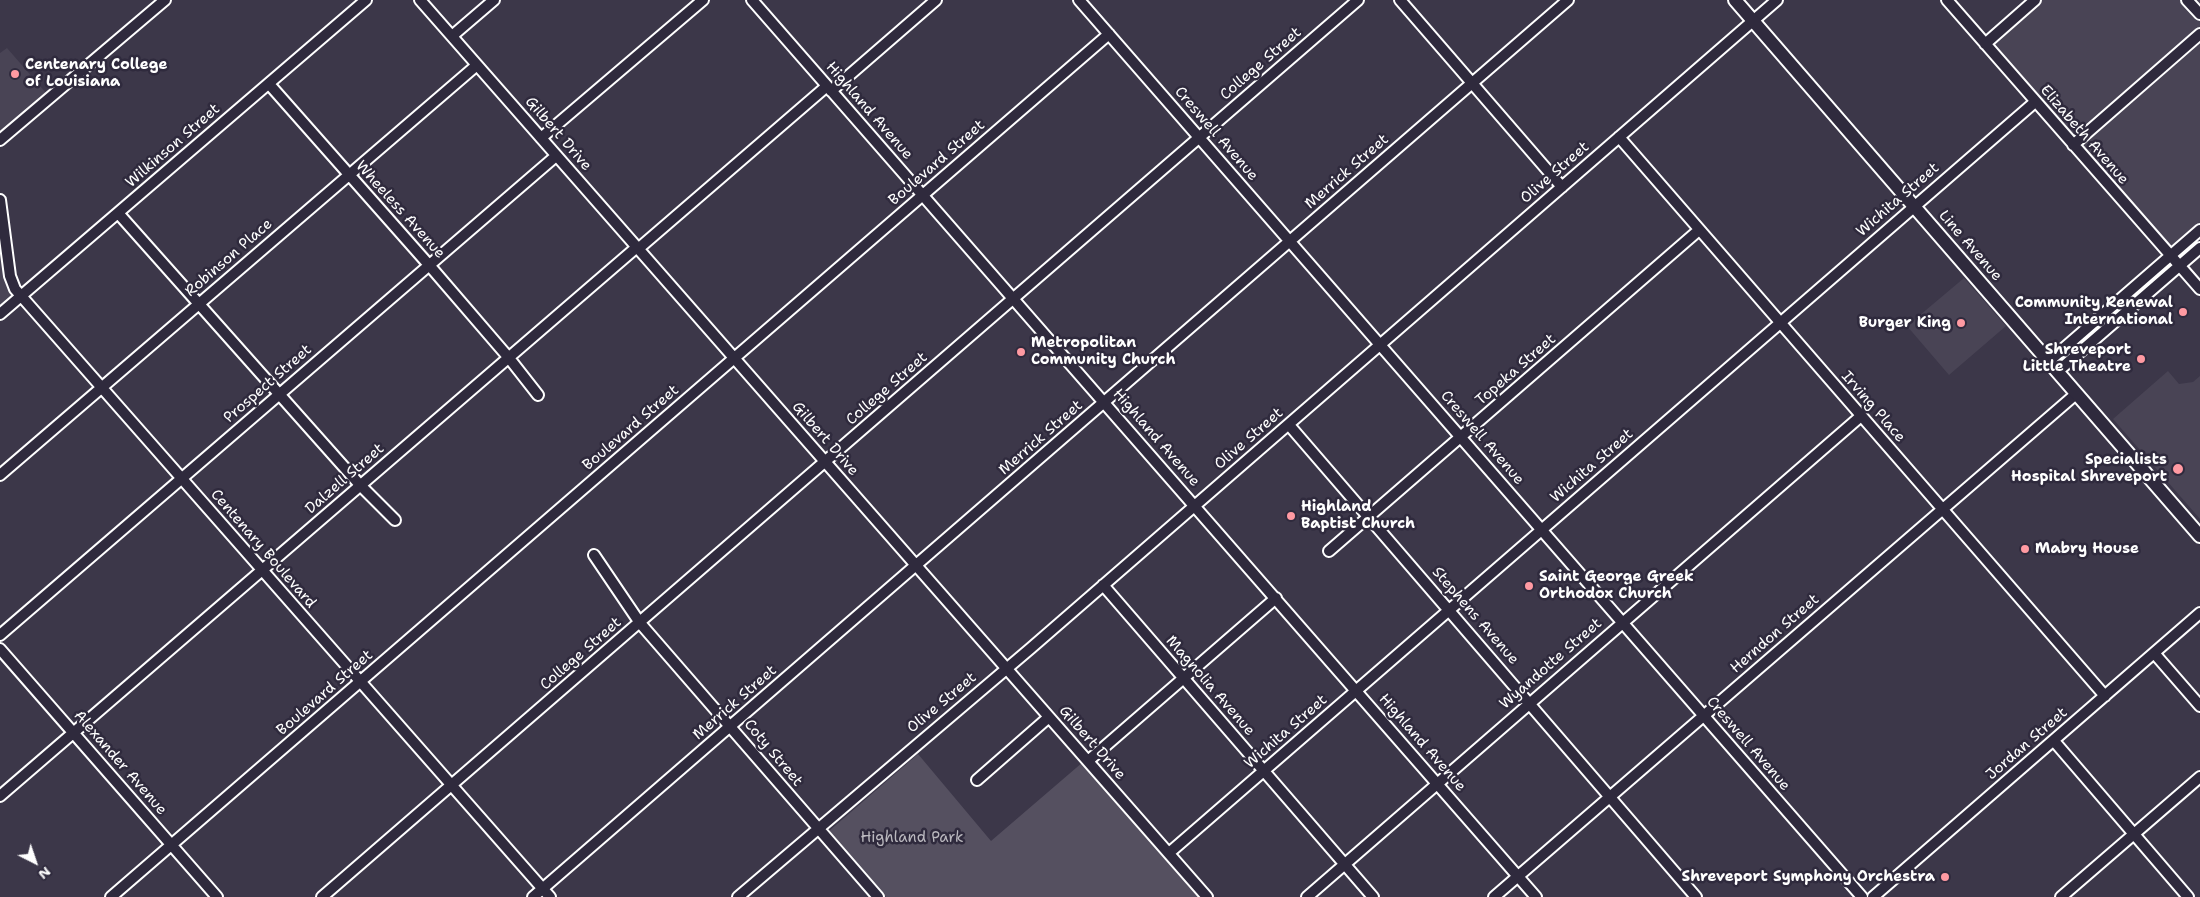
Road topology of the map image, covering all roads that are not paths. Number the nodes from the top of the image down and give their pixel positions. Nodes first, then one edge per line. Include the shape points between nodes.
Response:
1 (165, 0) edge
2 (366, 0) edge
3 (420, 0) edge
4 (494, 0) edge
5 (703, 0) edge
6 (752, 0) edge
7 (935, 0) edge
8 (1079, 0) edge
9 (1358, 0) edge
10 (1400, 0) edge
11 (1568, 0) edge
12 (1735, 0) edge
13 (1777, 0) edge
14 (1947, 0) edge
15 (2035, 0) edge
16 (2188, 0) edge
17 (2200, 14) edge
18 (1753, 21) junction
19 (1108, 34) junction
20 (2200, 34) edge
21 (452, 36) junction
22 (1985, 44) junction
23 (477, 64) junction
24 (269, 84) junction
25 (1471, 84) junction
26 (829, 89) junction
27 (2035, 102) junction
28 (1619, 137) junction
29 (541, 138) junction
30 (1199, 138) junction
31 (0, 140) edge
32 (2073, 145) junction
33 (556, 156) junction
34 (348, 175) junction
35 (1562, 187) junction
36 (923, 195) junction
37 (0, 200) edge
38 (1914, 206) junction
39 (118, 213) junction
40 (1699, 230) junction
41 (2200, 230) edge
42 (1290, 241) junction
43 (638, 248) junction
44 (2200, 248) edge
45 (2170, 256) junction
46 (430, 265) junction
47 (2180, 266) junction
48 (2200, 289) edge
49 (21, 296) junction
50 (1014, 299) junction
51 (198, 304) junction
52 (0, 314) edge
53 (1780, 322) junction
54 (1380, 344) junction
55 (509, 358) junction
56 (735, 358) junction
57 (2048, 362) junction
58 (2057, 372) junction
59 (101, 388) junction
60 (279, 394) junction
61 (2076, 394) junction
62 (538, 395) dead end
63 (1105, 402) junction
64 (1860, 416) junction
65 (1289, 425) junction
66 (1462, 437) junction
67 (826, 462) junction
68 (0, 475) edge
69 (181, 479) junction
70 (360, 485) junction
71 (1195, 505) junction
72 (1942, 509) junction
73 (1369, 517) junction
74 (395, 520) dead end
75 (1542, 529) junction
76 (2200, 536) edge
77 (1329, 551) dead end
78 (594, 555) dead end
79 (916, 566) junction
80 (262, 570) junction
81 (1103, 585) junction
82 (1276, 598) junction
83 (1450, 610) junction
84 (2200, 613) edge
85 (1622, 622) junction
86 (640, 623) junction
87 (0, 635) edge
88 (0, 649) edge
89 (2154, 653) junction
90 (1006, 668) junction
91 (1183, 679) junction
92 (360, 682) junction
93 (1356, 690) junction
94 (2105, 696) junction
95 (1530, 702) junction
96 (2200, 706) edge
97 (1704, 716) junction
98 (1049, 717) junction
99 (731, 726) junction
100 (73, 732) junction
101 (2054, 741) junction
102 (1088, 761) junction
103 (1264, 771) junction
104 (2200, 777) edge
105 (977, 780) dead end
106 (1437, 783) junction
107 (451, 786) junction
108 (0, 796) edge
109 (1609, 797) junction
110 (818, 828) junction
111 (2134, 834) junction
112 (172, 844) junction
113 (1169, 854) junction
114 (1345, 864) junction
115 (1518, 876) junction
116 (542, 889) junction
117 (111, 897) edge
118 (218, 897) edge
119 (322, 897) edge
120 (533, 897) edge
121 (550, 897) edge
122 (738, 897) edge
123 (878, 897) edge
124 (1207, 897) edge
125 (1307, 897) edge
126 (1373, 897) edge
127 (1494, 897) edge
128 (1536, 897) edge
129 (1696, 897) edge
130 (1862, 897) edge
131 (1874, 897) edge
132 (2061, 897) edge
133 (2188, 897) edge

1 - 31 street
2 - 24 street, Wilkinson Street
3 - 21 street, Gilbert Drive
4 - 21 street
5 - 29 street
6 - 26 street, Highland Avenue
7 - 26 street, Dalzell Street
8 - 19 street, Creswell Avenue
9 - 30 street, College Street
10 - 25 street
11 - 25 street, Merrick Street
12 - 18 main road, Line Avenue
13 - 18 street, Olive Street
14 - 22 street, Elizabeth Avenue
15 - 22 street
16 - 17 street
18 - 28 street, Olive Street
18 - 38 main road, Line Avenue
19 - 30 street, Creswell Avenue
19 - 36 street, Boulevard Street
20 - 32 street
21 - 23 street, Gilbert Drive
22 - 27 street, Elizabeth Avenue
23 - 29 street, Gilbert Drive
23 - 34 street, Robinson Place
24 - 34 street, Wheeless Avenue
24 - 39 street, Wilkinson Street
25 - 35 street
25 - 42 street, Merrick Street
26 - 36 street, Highland Avenue
26 - 43 street, Dalzell Street
27 - 32 street, Elizabeth Avenue
27 - 38 street, Wichita Street
28 - 35 street, Olive Street
28 - 40 street, Irving Place
29 - 33 street, Gilbert Drive
30 - 42 street, Creswell Avenue
30 - 50 street, College Street
32 - 45 street, Elizabeth Avenue
33 - 43 street, Gilbert Drive
33 - 46 street, Prospect Street
34 - 46 street, Wheeless Avenue
34 - 51 street, Robinson Place
35 - 54 street, Olive Street
36 - 50 street, Highland Avenue
36 - 56 street, Boulevard Street
37 - 49 street, Centenary Boulevard via 10,276 12,285
38 - 53 street, Wichita Street
38 - 57 main road, Line Avenue
39 - 49 street, Wilkinson Street
39 - 51 street
40 - 53 street, Irving Place
40 - 66 street, Topeka Street
41 - 45 street
42 - 54 street, Creswell Avenue
42 - 63 street, Merrick Street
43 - 55 street, Dalzell Street
43 - 56 street, Gilbert Drive
44 - 47 street
45 - 47 street, Elizabeth Avenue
45 - 57 street
46 - 55 street, Wheeless Avenue
46 - 60 street, Prospect Street
47 - 48 street, Elizabeth Avenue
47 - 58 street
49 - 52 street, Wilkinson Street
49 - 59 street, Centenary Boulevard
50 - 63 street, Highland Avenue
50 - 67 street, College Street
51 - 59 street, Robinson Place
51 - 60 street
53 - 64 street, Irving Place
53 - 75 street, Wichita Street
54 - 65 street, Olive Street
54 - 66 street, Creswell Avenue
55 - 62 street, Wheeless Avenue
55 - 70 street, Dalzell Street
56 - 67 street, Gilbert Drive
56 - 92 street, Boulevard Street
57 - 58 main road, Line Avenue
58 - 61 main road, Line Avenue
59 - 68 street, Robinson Place
59 - 69 street, Centenary Boulevard
60 - 69 street, Prospect Street
60 - 70 street
61 - 72 street, Herndon Street
61 - 76 main road, Line Avenue
63 - 71 street, Highland Avenue
63 - 79 street, Merrick Street
64 - 72 street, Irving Place
64 - 85 street, Wyandotte Street
65 - 71 street, Olive Street
65 - 73 street, Stephens Avenue
66 - 73 street, Topeka Street
66 - 75 street, Creswell Avenue
67 - 79 street, Gilbert Drive
67 - 86 street, College Street
69 - 80 street, Centenary Boulevard
69 - 87 street, Prospect Street
70 - 74 street
70 - 80 street, Dalzell Street
71 - 81 street, Olive Street
71 - 82 street, Highland Avenue
72 - 94 street, Irving Place
72 - 97 street, Herndon Street
73 - 77 street, Topeka Street
73 - 83 street, Stephens Avenue
75 - 83 street, Wichita Street
75 - 85 street, Creswell Avenue
78 - 86 street, Coty Street
79 - 90 street, Gilbert Drive
79 - 99 street, Merrick Street
80 - 92 street, Centenary Boulevard
80 - 100 street, Dalzell Street
81 - 90 street, Olive Street
81 - 91 street, Magnolia Avenue
82 - 91 street
82 - 93 street, Highland Avenue
83 - 93 street, Wichita Street
83 - 95 street, Stephens Avenue
84 - 89 street, Jordan Street
85 - 95 street, Wyandotte Street
85 - 97 street, Creswell Avenue
86 - 99 street, Coty Street
86 - 107 street, College Street
88 - 100 street, Alexander Avenue
89 - 94 street, Jordan Street
89 - 96 street
90 - 98 street, Gilbert Drive
90 - 110 street, Olive Street
91 - 102 street
91 - 103 street, Magnolia Avenue
92 - 107 street, Centenary Boulevard
92 - 112 street, Boulevard Street
93 - 103 street, Wichita Street
93 - 106 street, Highland Avenue
94 - 101 street, Jordan Street
95 - 106 street, Wyandotte Street
95 - 109 street, Stephens Avenue
97 - 109 street, Herndon Street
97 - 130 street, Creswell Avenue
98 - 102 street, Gilbert Drive
98 - 105 street
99 - 110 street, Coty Street
99 - 116 street, Merrick Street
100 - 108 street, Dalzell Street
100 - 112 street, Alexander Avenue
101 - 111 street
101 - 131 street, Jordan Street
102 - 113 street, Gilbert Drive
103 - 113 street, Wichita Street
103 - 114 street, Magnolia Avenue
104 - 111 street
106 - 114 street, Wyandotte Street
106 - 115 street, Highland Avenue
107 - 116 street, Centenary Boulevard
107 - 119 street, College Street
109 - 115 street, Herndon Street
109 - 129 street, Stephens Avenue
110 - 122 street, Olive Street
110 - 123 street, Coty Street
111 - 132 street
111 - 133 street
112 - 117 street, Boulevard Street
112 - 118 street, Alexander Avenue
113 - 124 street, Gilbert Drive
114 - 125 street, Wyandotte Street
114 - 126 street, Magnolia Avenue
115 - 127 street, Herndon Street
115 - 128 street, Highland Avenue
116 - 120 street, Merrick Street
116 - 121 street, Centenary Boulevard

